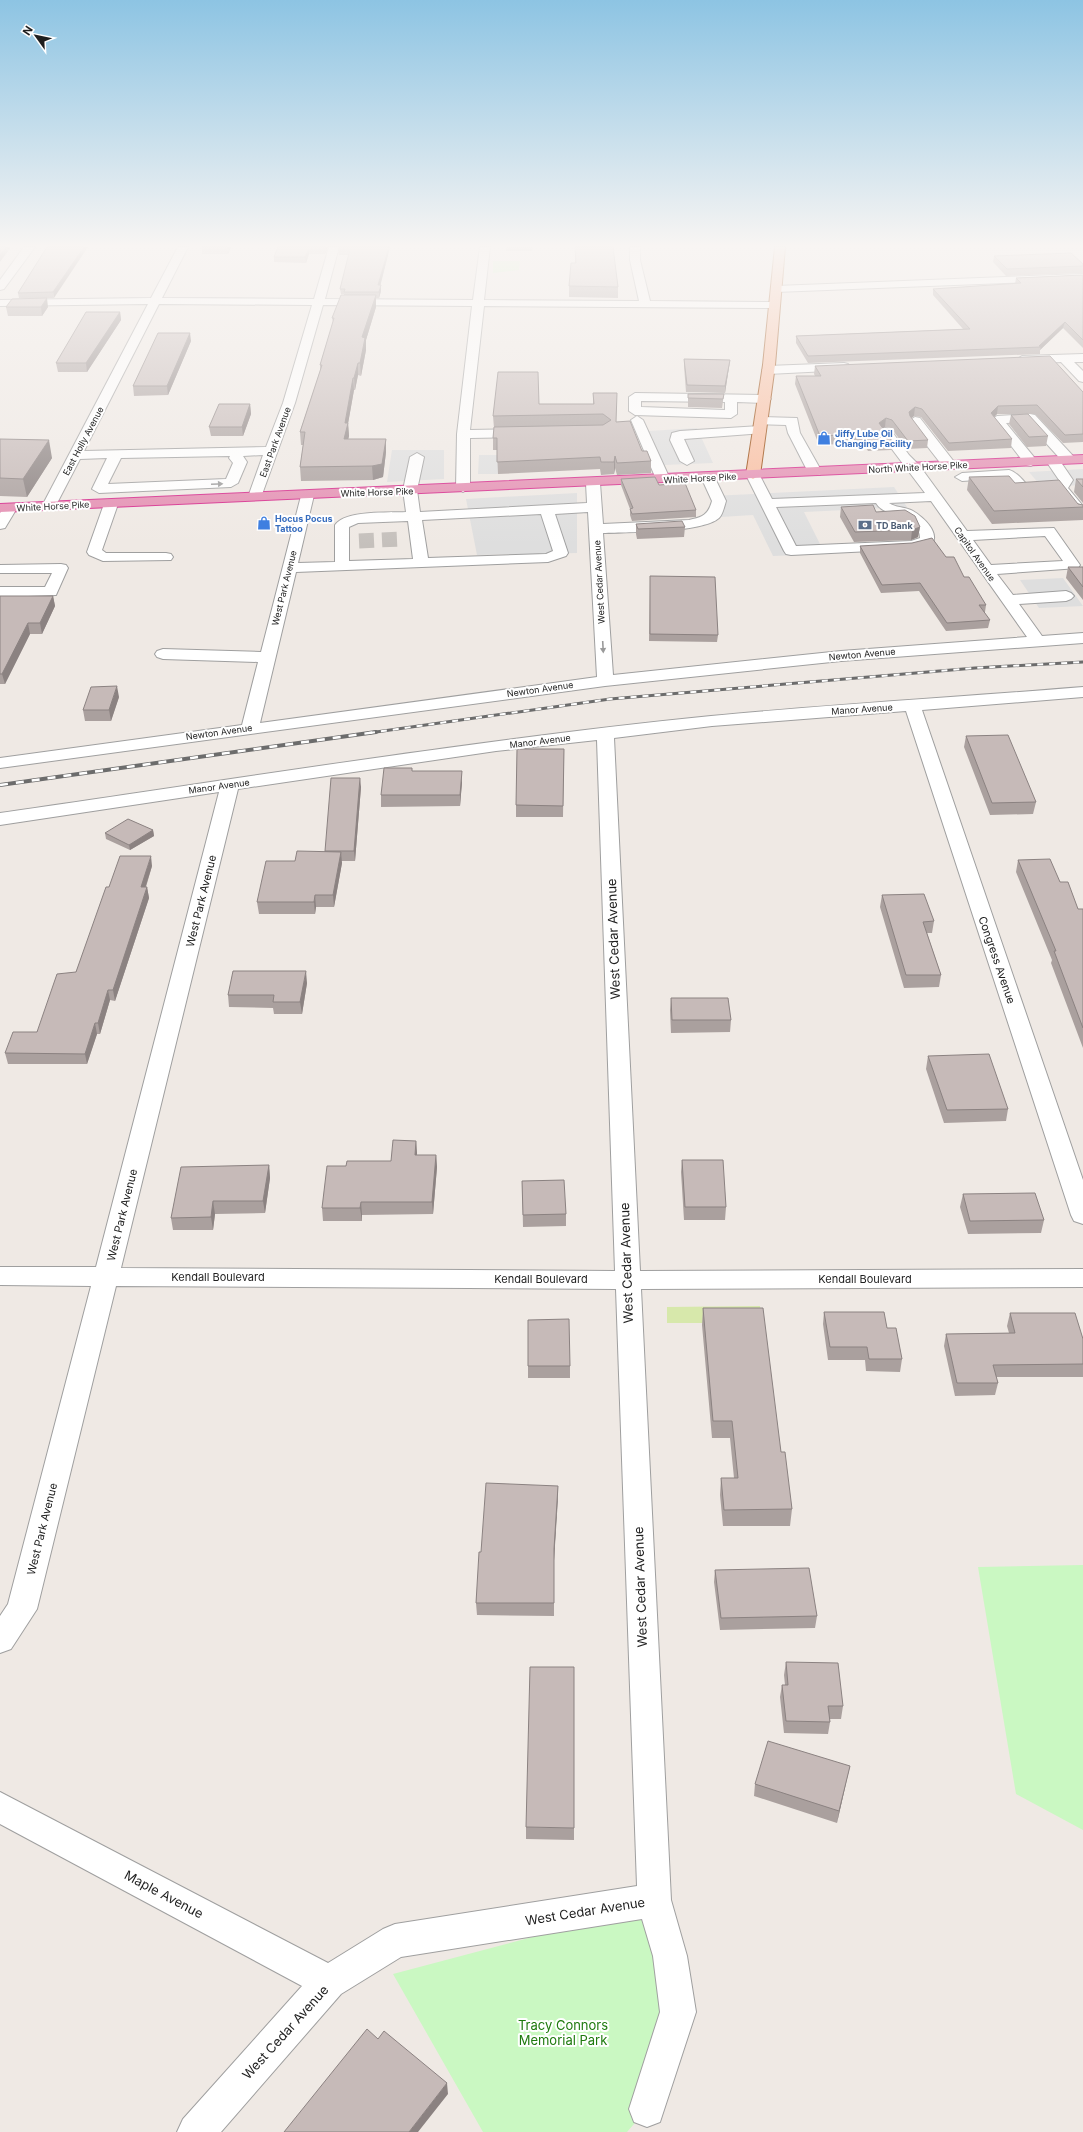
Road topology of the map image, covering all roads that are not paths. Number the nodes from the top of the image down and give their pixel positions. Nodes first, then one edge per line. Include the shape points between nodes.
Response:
1 (132, 346) edge
2 (305, 346) edge
3 (472, 346) edge
4 (770, 346) edge
5 (1064, 358) junction
6 (1083, 358) edge
7 (1007, 360) edge
8 (855, 366) edge
9 (768, 370) junction
10 (1083, 378) edge
11 (731, 398) junction
12 (765, 399) junction
13 (637, 420) dead end
14 (921, 423) dead end
15 (761, 425) junction
16 (885, 432) edge
17 (533, 433) edge
18 (463, 434) junction
19 (272, 451) junction
20 (238, 452) junction
21 (116, 454) junction
22 (75, 455) junction
23 (417, 457) dead end
24 (1083, 459) edge
25 (1069, 460) junction
26 (687, 461) dead end
27 (1053, 461) junction
28 (1031, 462) junction
29 (950, 466) junction
30 (914, 468) junction
31 (980, 470) junction
32 (815, 472) junction
33 (753, 475) junction
34 (708, 477) junction
35 (962, 477) dead end
36 (663, 479) junction
37 (593, 483) junction
38 (178, 486) junction
39 (462, 488) junction
40 (410, 490) junction
41 (1023, 490) edge
42 (306, 495) junction
43 (255, 497) junction
44 (935, 497) junction
45 (172, 501) junction
46 (768, 503) junction
47 (111, 504) junction
48 (49, 506) junction
49 (594, 507) junction
50 (5, 508) edge
51 (547, 510) junction
52 (1082, 513) edge
53 (414, 515) junction
54 (894, 521) junction
55 (0, 525) edge
56 (596, 529) junction
57 (962, 536) junction
58 (911, 544) junction
59 (891, 545) junction
60 (790, 548) junction
61 (166, 557) dead end
62 (421, 563) junction
63 (342, 566) junction
64 (289, 568) junction
65 (0, 569) edge
66 (987, 570) junction
67 (0, 592) edge
68 (1066, 596) dead end
69 (1008, 600) junction
70 (1083, 638) edge
71 (1037, 640) junction
72 (162, 654) dead end
73 (268, 657) junction
74 (605, 681) junction
75 (1083, 692) edge
76 (912, 705) junction
77 (250, 728) junction
78 (605, 733) junction
79 (0, 763) edge
80 (230, 784) junction
81 (0, 819) edge
82 (1083, 1215) edge
83 (0, 1276) edge
84 (107, 1277) junction
85 (1083, 1278) edge
86 (627, 1280) junction
87 (0, 1640) edge
88 (0, 1807) edge
89 (654, 1900) junction
90 (329, 1982) junction
91 (647, 2109) dead end
92 (196, 2132) edge

1 - 22 street, East Holly Avenue
2 - 19 street, East Park Avenue
3 - 18 street
4 - 9 main road
5 - 6 street
5 - 7 street
5 - 10 street
8 - 9 street
9 - 12 main road
11 - 11 street via 635,397 635,411 731,414
11 - 12 street
12 - 15 main road
13 - 36 street
14 - 29 street
15 - 26 street via 677,436
15 - 32 street via 792,421 794,433
15 - 33 main road
16 - 30 street, Capitol Avenue
17 - 18 street
18 - 39 street
19 - 20 street
19 - 43 street, East Park Avenue
20 - 21 street
38 -> 20 street via 231,483 240,462 236,458
21 - 22 street
21 - 38 street via 99,489
22 - 48 street, East Holly Avenue
23 - 40 street
24 - 25 highway, North White Horse Pike
25 - 27 highway, North White Horse Pike
25 - 28 street via 1030,418 997,420
27 - 28 highway, North White Horse Pike
27 - 52 street via 1066,480 1061,488
28 - 31 highway, North White Horse Pike
29 - 30 highway, North White Horse Pike
29 - 31 highway, North White Horse Pike
30 - 32 highway, North White Horse Pike
30 - 44 street, Capitol Avenue
31 - 35 street
31 - 41 street via 1009,474
32 - 33 highway, North White Horse Pike
33 - 34 highway, White Horse Pike
33 - 46 street
34 - 36 highway, White Horse Pike
34 - 56 street via 719,501 715,514 707,520 689,524
36 - 37 highway, White Horse Pike
37 - 39 highway, White Horse Pike
37 - 49 street, West Cedar Avenue
38 - 45 street
39 - 40 highway, White Horse Pike
40 - 42 highway, White Horse Pike
40 - 53 street
42 - 43 highway, White Horse Pike
42 - 64 street, West Park Avenue
43 - 45 highway, White Horse Pike
44 - 54 street
44 - 57 street, Capitol Avenue
45 - 47 highway, White Horse Pike
46 - 54 street
46 - 60 street
47 - 48 highway, White Horse Pike
47 - 61 street via 94,552 103,557
48 - 50 highway, White Horse Pike
49 - 51 street
49 - 56 street, West Cedar Avenue
50 - 55 street
51 - 53 street
51 - 62 street via 561,553 556,556 537,559
53 - 62 street via 412,538
53 - 63 street via 374,517 342,525 348,541
54 - 58 street via 918,535
54 - 58 street via 913,517 927,533 927,541
54 - 59 street via 908,536 903,542
54 - 60 street via 897,536 887,542
56 -> 74 street, West Cedar Avenue
57 - 66 street, Capitol Avenue
57 - 66 street via 1049,531 1073,565
58 - 59 street
59 - 60 street
62 - 63 street
63 - 64 street
64 - 73 street, West Park Avenue
65 - 67 street via 61,568 51,592
66 - 69 street, Capitol Avenue
68 - 69 street
69 - 71 street, Capitol Avenue
70 - 71 street, Newton Avenue
71 - 74 street, Newton Avenue via 841,656
72 - 73 street
73 - 77 street, West Park Avenue
74 - 77 street, Newton Avenue
75 - 76 street, Manor Avenue
76 - 78 street, Manor Avenue via 712,721
76 - 82 street, Congress Avenue
77 - 79 street, Newton Avenue
78 - 80 street, Manor Avenue
78 - 86 street, West Cedar Avenue
80 - 81 street, Manor Avenue
80 - 84 street, West Park Avenue
83 - 84 street, Kendall Boulevard
84 - 86 street, Kendall Boulevard
84 - 87 street, West Park Avenue via 22,1609
85 - 86 street, Kendall Boulevard
86 - 89 street, West Cedar Avenue
88 - 90 street, Maple Avenue
89 - 90 street, West Cedar Avenue via 394,1941
89 - 91 street via 670,1956 678,2012
90 - 92 street, West Cedar Avenue

